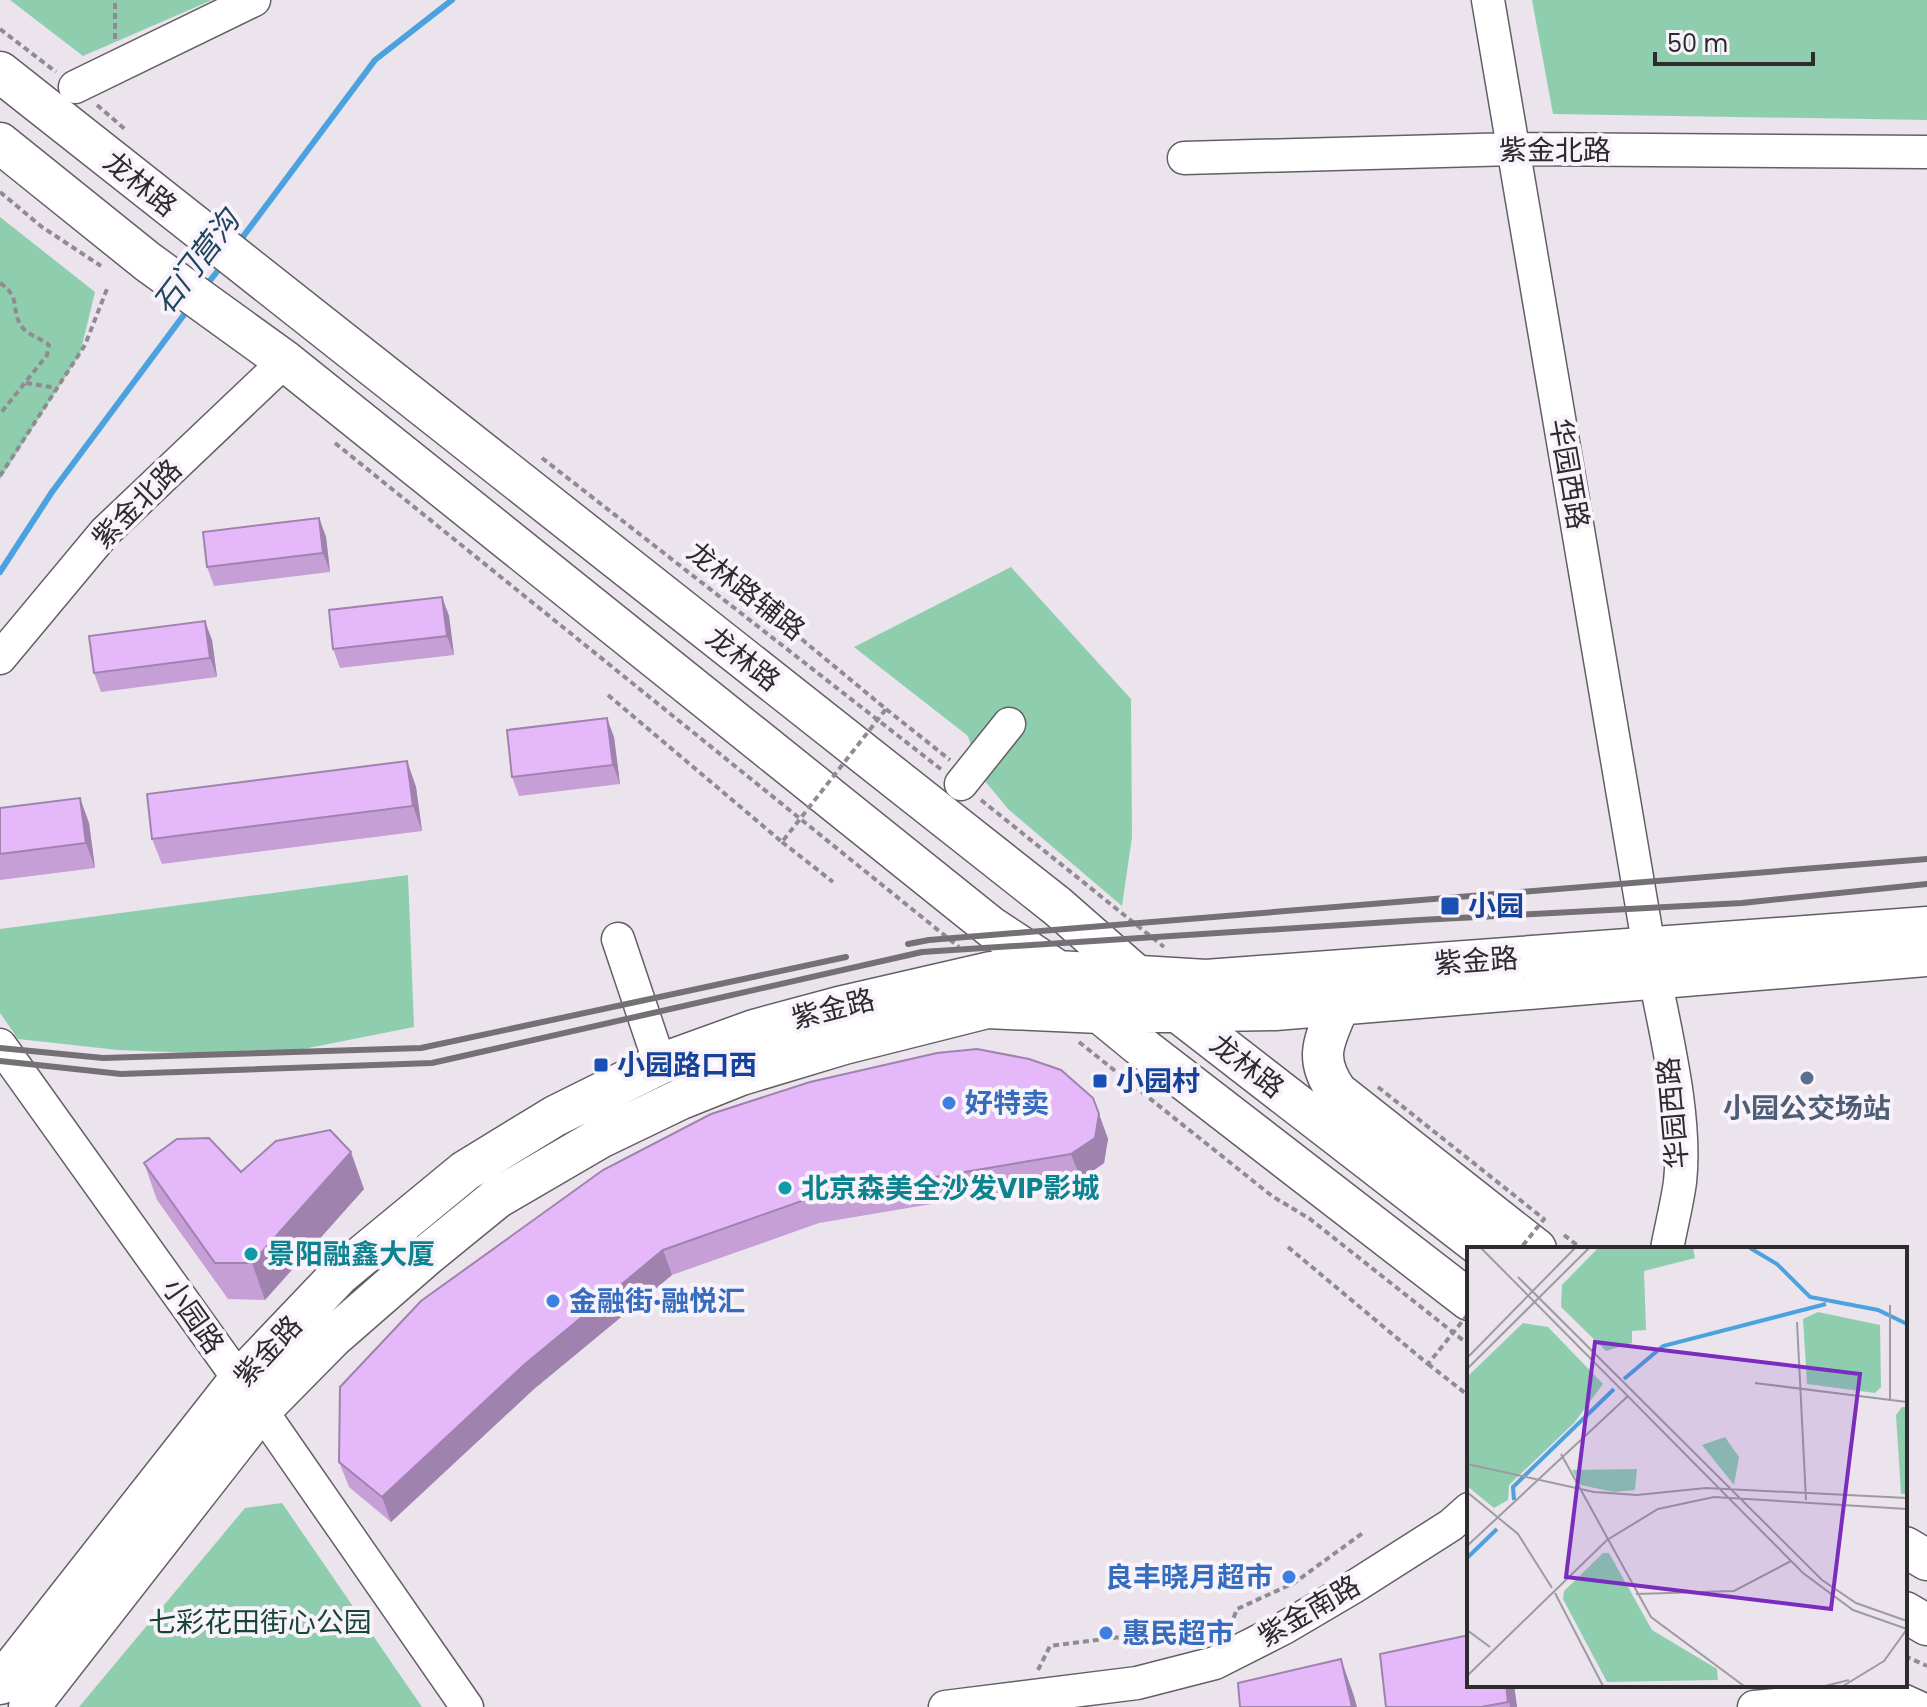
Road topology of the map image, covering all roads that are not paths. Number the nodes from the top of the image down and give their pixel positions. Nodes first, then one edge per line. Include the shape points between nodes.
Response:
1 (254, 0) edge
2 (1488, 0) edge
3 (0, 72) edge
4 (75, 87) road end
5 (0, 143) edge
6 (1514, 149) junction
7 (1927, 152) edge
8 (1184, 158) dead end
9 (285, 361) junction
10 (0, 658) edge
11 (1009, 724) dead end
12 (961, 784) road end
13 (1927, 927) edge
14 (618, 939) dead end
15 (1927, 956) edge
16 (1652, 963) junction
17 (1058, 971) junction
18 (1139, 977) junction
19 (1339, 1006) junction
20 (1179, 1013) junction
21 (1087, 1026) junction
22 (0, 1045) edge
23 (660, 1064) junction
24 (1481, 1247) edge
25 (1533, 1247) edge
26 (1667, 1247) edge
27 (1467, 1299) edge
28 (250, 1395) junction
29 (1467, 1511) edge
30 (1907, 1548) edge
31 (1927, 1560) edge
32 (1907, 1613) edge
33 (1927, 1625) edge
34 (0, 1684) edge
35 (1114, 1696) edge
36 (29, 1707) edge
37 (467, 1707) edge
38 (945, 1707) edge
39 (1754, 1707) edge
40 (1918, 1707) edge

1 - 4 street
2 - 6 street, 华园西路
3 - 18 main road, 龙林路 via 1036,890
5 - 9 main road, 龙林路 via 148,262
6 - 7 street, 紫金北路
6 - 8 street, 紫金北路
6 - 16 street, 华园西路
9 - 10 street, 紫金北路 via 105,532
9 - 17 main road, 龙林路 via 991,927
11 - 12 street
13 - 16 main road, 紫金路
14 - 23 street
15 - 16 main road, 紫金路
16 - 18 main road, 紫金路 via 1206,980
16 - 19 main road, 紫金路
16 - 26 street, 华园西路 via 1678,1115 1680,1181
17 - 18 main road, 紫金路
17 - 21 main road, 龙林路
17 - 23 main road, 紫金路 via 991,972 839,1007
18 - 20 main road, 龙林路
19 - 20 main road, 紫金路
19 - 25 main road via 1322,1061 1337,1092
20 - 21 main road, 紫金路
20 - 24 main road, 龙林路
21 - 27 main road, 龙林路
21 - 28 main road, 紫金路 via 987,1008 844,1044 681,1099 600,1138 497,1198 333,1337
22 - 28 street, 小园路
23 - 28 main road, 紫金路 via 555,1116 465,1171 340,1274
28 - 34 main road, 紫金路
28 - 36 main road, 紫金路
28 - 37 street, 小园路
29 - 35 street, 紫金南路 via 1284,1628 1215,1663 1137,1683
30 - 31 main road
32 - 33 main road
35 - 38 street, 紫金南路 via 1025,1697
39 - 40 street via 1889,1694

